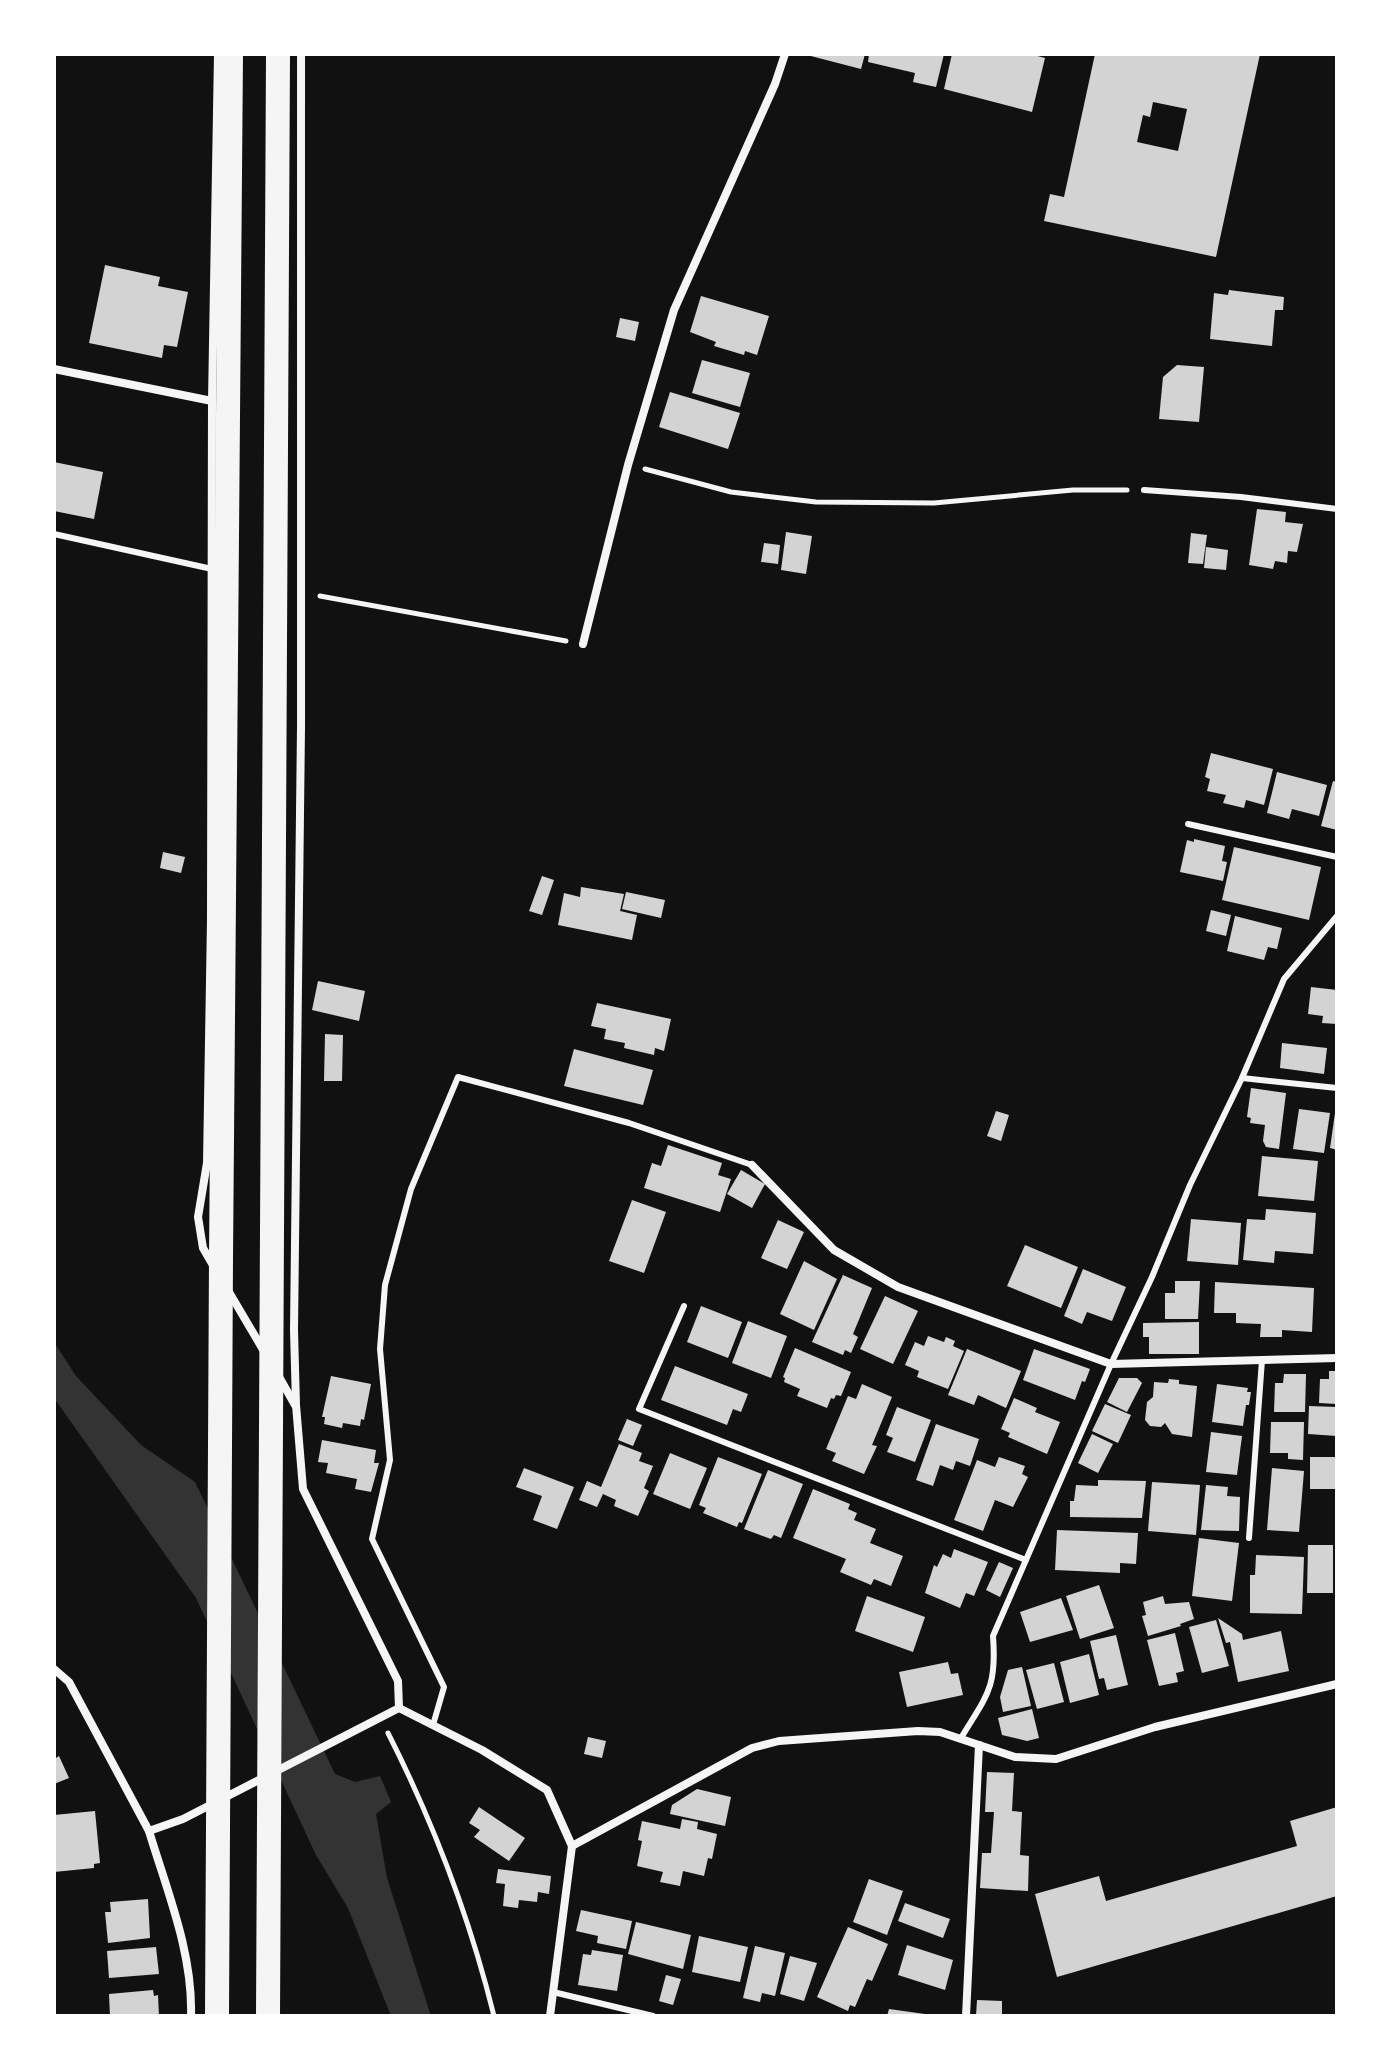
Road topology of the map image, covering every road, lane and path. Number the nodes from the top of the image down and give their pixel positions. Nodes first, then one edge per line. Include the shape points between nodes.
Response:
1 (218, 54) edge
2 (231, 54) edge
3 (278, 54) edge
4 (301, 54) edge
5 (785, 54) edge
6 (54, 369) edge
7 (212, 401) junction
8 (628, 465) junction
9 (1144, 490) joint
10 (1337, 509) edge
11 (54, 534) edge
12 (212, 569) junction
13 (300, 593) junction
14 (583, 644) joint
15 (1188, 824) dead end
16 (1337, 857) edge
17 (1337, 916) edge
18 (1242, 1078) junction
19 (1337, 1088) edge
20 (752, 1165) joint
21 (684, 1306) dead end
22 (1337, 1358) edge
23 (1262, 1360) junction
24 (1111, 1364) junction
25 (296, 1405) junction
26 (1249, 1538) dead end
27 (1026, 1560) junction
28 (54, 1669) edge
29 (1337, 1684) edge
30 (399, 1708) junction
31 (381, 1719) junction
32 (433, 1725) junction
33 (961, 1738) junction
34 (979, 1745) junction
35 (149, 1831) junction
36 (572, 1846) junction
37 (553, 1992) junction
38 (191, 2016) edge
39 (217, 2016) edge
40 (268, 2016) edge
41 (494, 2016) edge
42 (550, 2016) edge
43 (653, 2016) edge
44 (966, 2016) edge

1 - 7 street
2 - 39 highway
3 - 40 highway
4 - 13 street
5 - 8 street via 674,310
6 - 7 street
7 - 12 street
8 - 9 path via 731,492 816,502 934,503 1073,490
8 - 14 street
9 - 10 lane
11 - 12 lane
12 - 25 street via 207,1163 198,1217 203,1248
13 - 14 path
13 - 25 street
15 - 16 lane
17 - 18 lane via 1284,979
18 - 19 lane
18 - 24 lane
20 - 24 street via 834,1250 898,1287
20 - 32 lane via 629,1123 458,1077 411,1189 385,1285 380,1349 390,1460 372,1539 444,1687
21 - 27 lane via 639,1409
22 - 23 street
23 - 24 street
23 - 26 lane
24 - 27 lane
25 - 30 street via 303,1489 398,1681
27 - 33 lane via 993,1636 992,1686
28 - 35 street via 69,1682
29 - 34 street via 1155,1727 1056,1759 1015,1757
30 - 31 street
30 - 32 street
31 - 35 street
31 - 41 path via 450,1875
32 - 36 street via 547,1790
33 - 34 street
33 - 36 street via 918,1731 765,1744
34 - 44 street
35 - 38 street via 183,1941
36 - 37 street
37 - 42 street
37 - 43 lane

